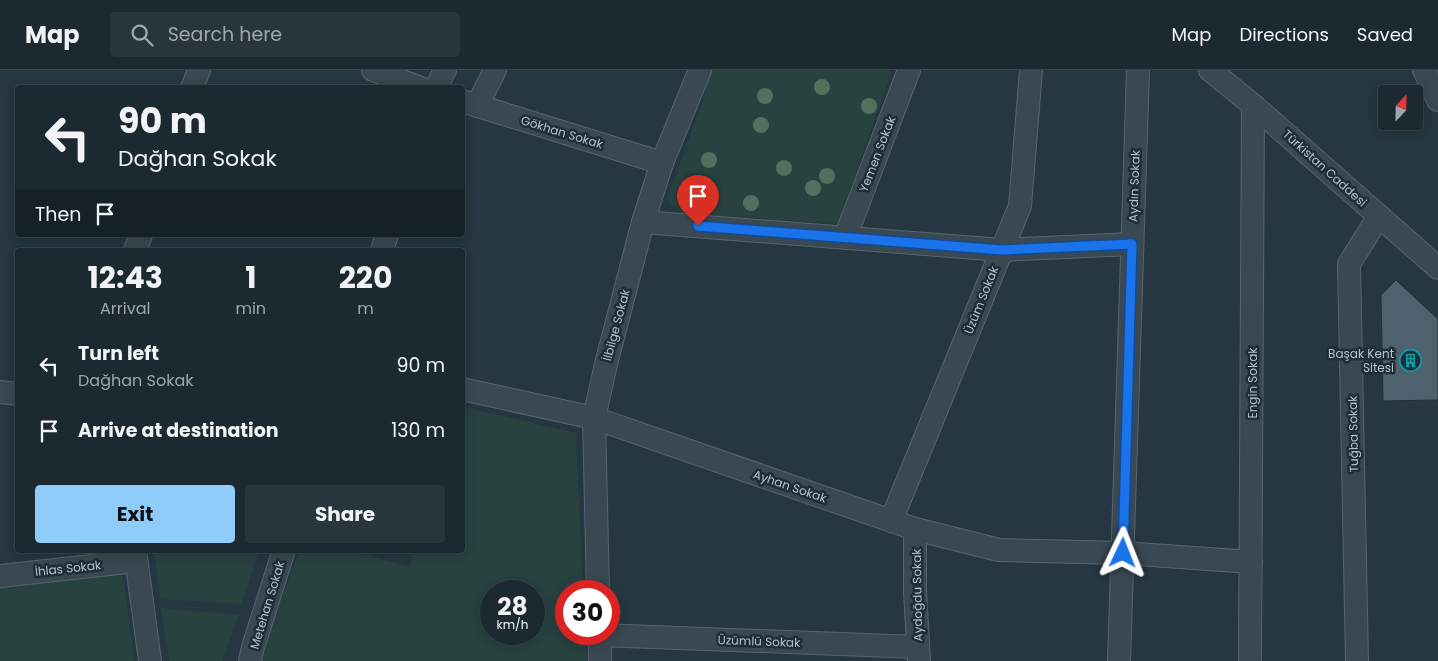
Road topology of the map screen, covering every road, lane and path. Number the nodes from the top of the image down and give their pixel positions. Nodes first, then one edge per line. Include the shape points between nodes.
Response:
1 (199, 70) edge
2 (373, 70) edge
3 (445, 70) edge
4 (495, 70) edge
5 (700, 70) edge
6 (909, 70) edge
7 (1031, 70) edge
8 (1138, 70) edge
9 (1210, 70) edge
10 (1424, 70) edge
11 (193, 85) edge
12 (413, 85) edge
13 (438, 85) edge
14 (1438, 100) edge
15 (470, 103) edge
16 (1253, 105) junction
17 (662, 163) junction
18 (1379, 216) junction
19 (643, 222) junction
20 (844, 238) junction
21 (1132, 244) junction
22 (1002, 250) junction
23 (1438, 268) edge
24 (465, 390) edge
25 (0, 392) edge
26 (15, 394) edge
27 (594, 418) junction
28 (891, 521) junction
29 (916, 529) junction
30 (283, 553) edge
31 (1123, 553) junction
32 (136, 555) edge
33 (1251, 562) junction
34 (0, 576) edge
35 (598, 580) edge
36 (620, 635) edge
37 (600, 645) edge
38 (918, 654) edge
39 (150, 661) edge
40 (250, 661) edge
41 (600, 661) edge
42 (1119, 661) edge
43 (1250, 661) edge
44 (1358, 661) edge

1 - 11 street
2 - 12 street
3 - 13 street
4 - 15 street
5 - 17 street, İlbilge Sokak
6 - 20 street, Yemen Sokak
7 - 22 street, Üzüm Sokak via 1020,206
8 - 21 street, Aydın Sokak
9 - 16 street, Türkistan Caddesi
10 - 14 street
15 - 17 street, Gökhan Sokak
16 - 18 street, Türkistan Caddesi
16 - 33 street, Engin Sokak
17 - 19 street, İlbilge Sokak
18 - 23 street, Türkistan Caddesi
18 - 44 street, Tuğba Sokak via 1349,264
19 - 20 street
19 - 27 street, İlbilge Sokak
20 - 22 street
21 - 22 street
21 - 31 street, Aydın Sokak
22 - 28 street, Üzüm Sokak
24 - 27 street, Ayhan Sokak
25 - 26 street
27 - 28 street, Ayhan Sokak
27 - 35 street, İlbilge Sokak
28 - 29 street, Ayhan Sokak
29 - 31 street, Ayhan Sokak via 999,550
29 - 38 street, Aydoğdu Sokak
30 - 40 street, Metehan Sokak
31 - 33 street, Ayhan Sokak
31 - 42 street, Aydın Sokak
32 - 34 street, İhlas Sokak
32 - 39 street
33 - 43 street, Engin Sokak
36 - 38 street, Üzümlü Sokak
37 - 41 street

